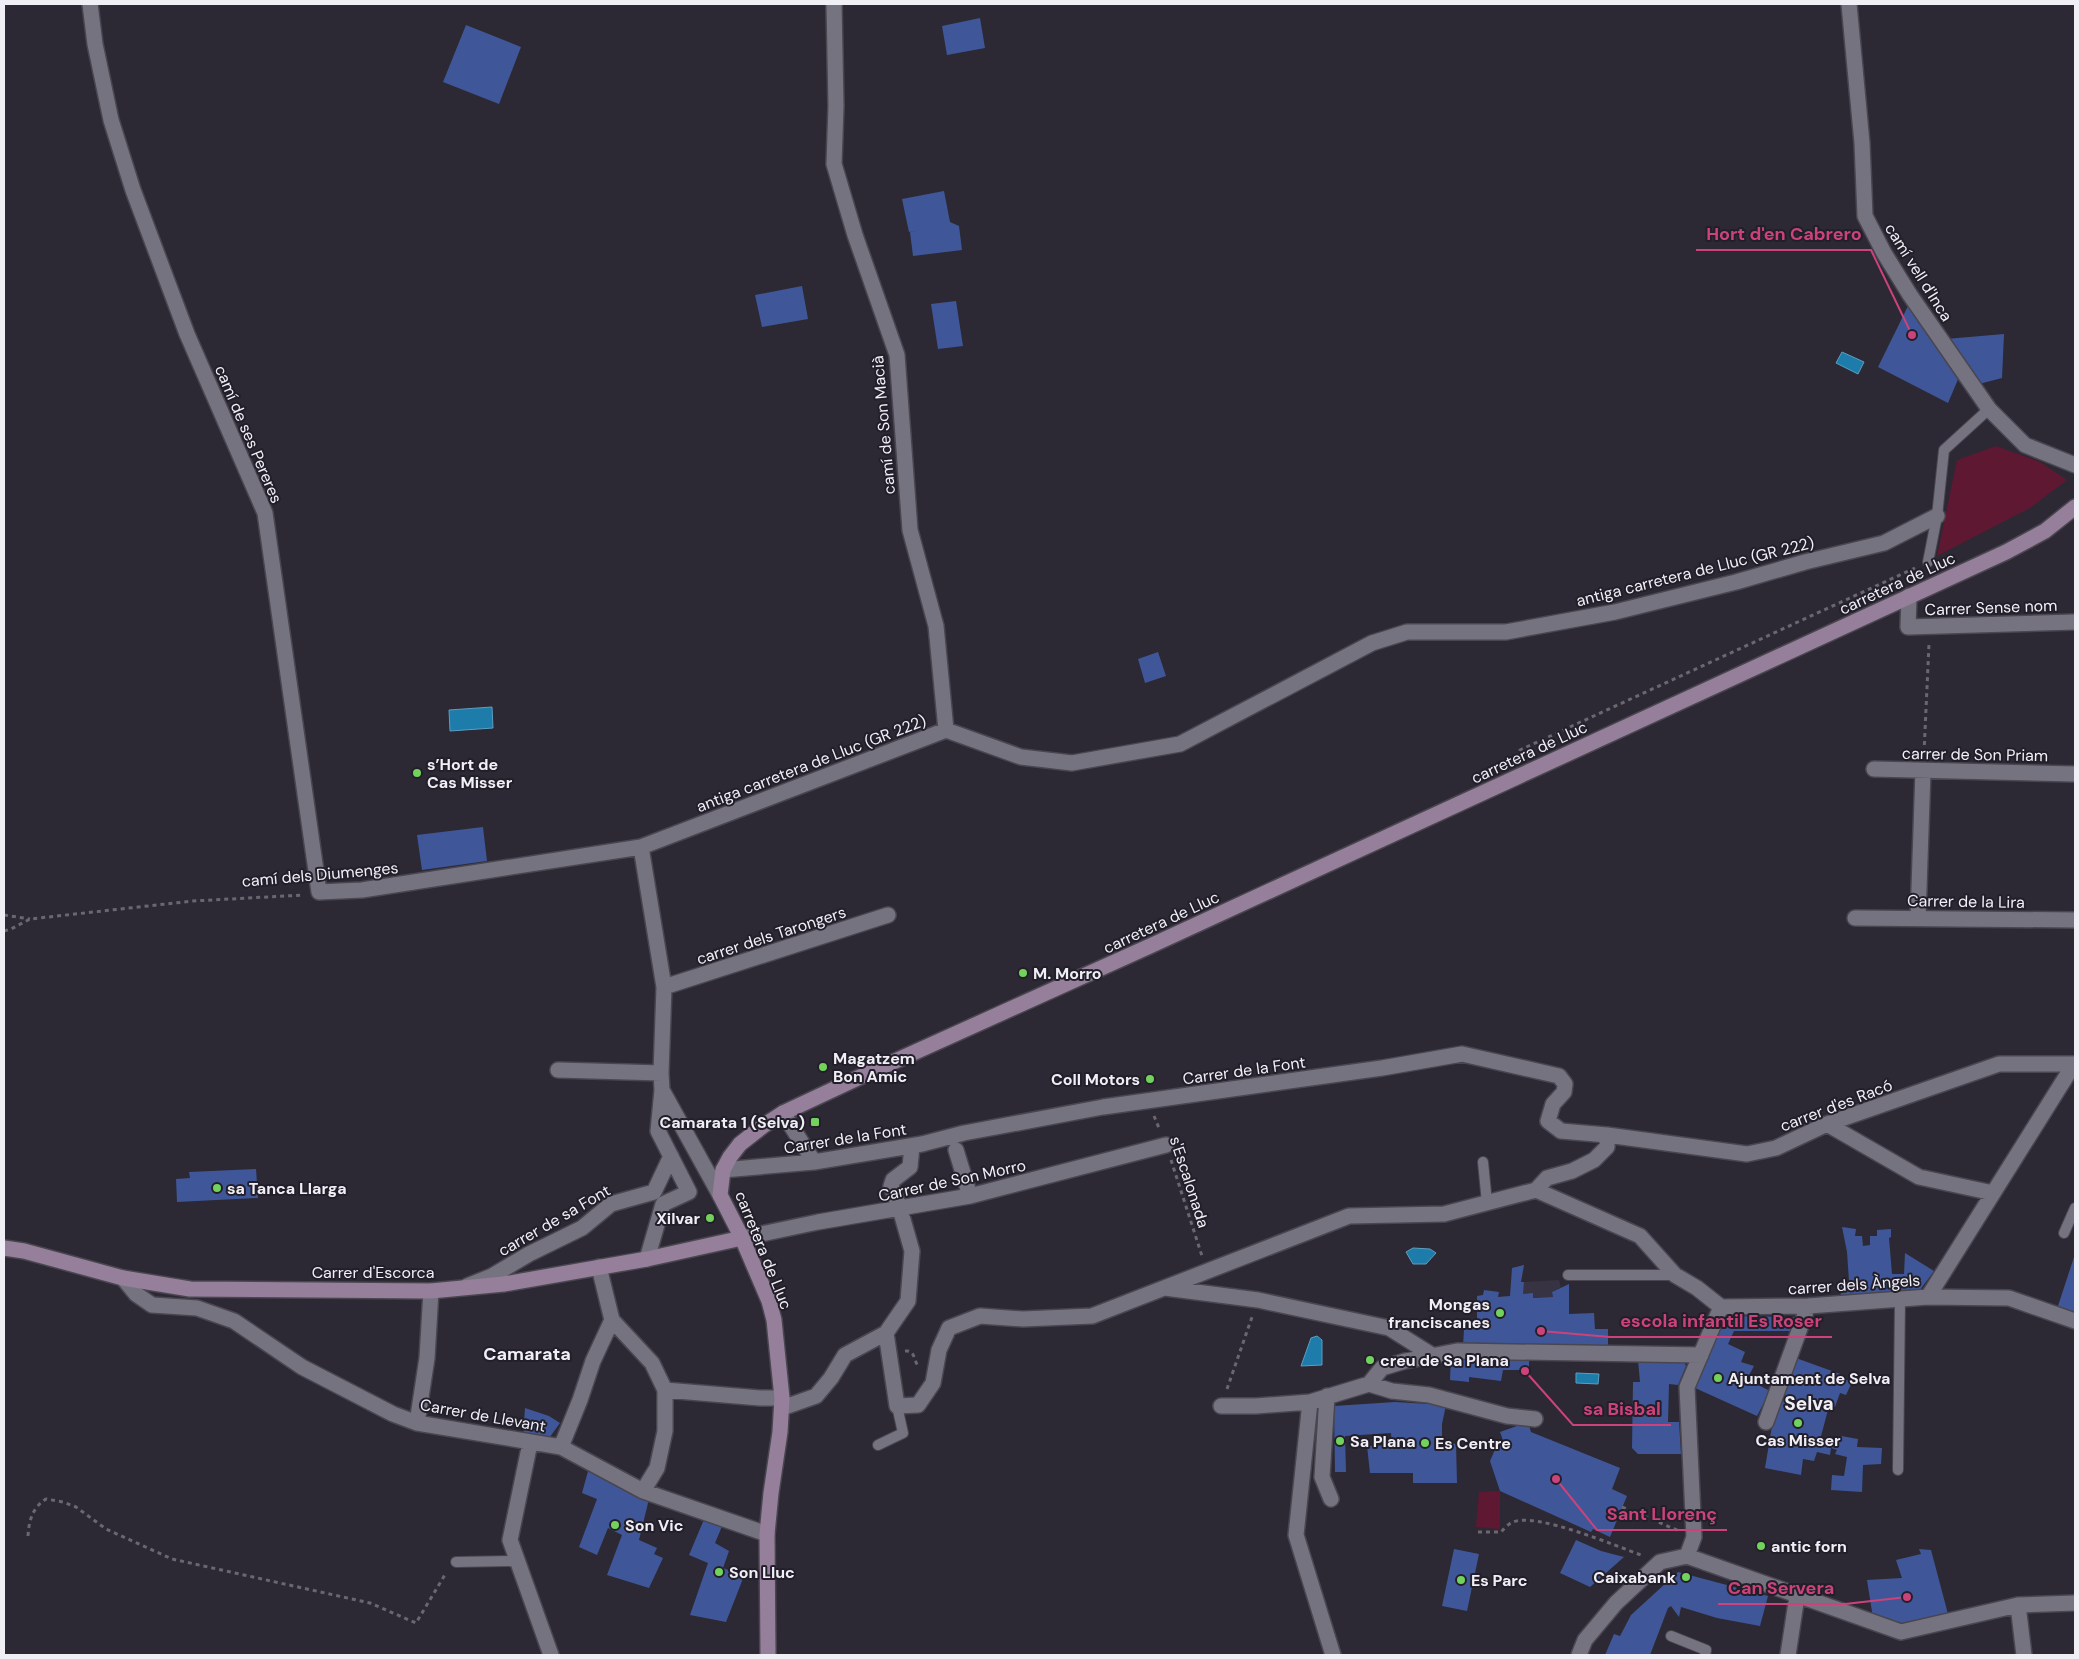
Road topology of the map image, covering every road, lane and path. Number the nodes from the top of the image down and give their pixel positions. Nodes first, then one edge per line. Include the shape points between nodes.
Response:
1 (90, 4) edge
2 (834, 4) edge
3 (1849, 4) edge
4 (1989, 409) junction
5 (2075, 465) edge
6 (2075, 507) edge
7 (1937, 516) junction
8 (1928, 562) joint
9 (1909, 596) junction
10 (2075, 622) edge
11 (1929, 628) junction
12 (946, 730) junction
13 (1515, 760) dead end
14 (1874, 769) dead end
15 (1923, 771) junction
16 (2075, 774) edge
17 (641, 847) junction
18 (319, 892) junction
19 (4, 915) edge
20 (888, 915) dead end
21 (1855, 918) dead end
22 (1918, 918) junction
23 (30, 919) junction
24 (2075, 920) edge
25 (4, 931) edge
26 (664, 987) junction
27 (2075, 1064) edge
28 (558, 1070) dead end
29 (661, 1073) junction
30 (662, 1090) junction
31 (1148, 1101) junction
32 (783, 1113) junction
33 (1827, 1124) junction
34 (1607, 1135) junction
35 (1166, 1145) junction
36 (912, 1146) junction
37 (956, 1150) dead end
38 (671, 1156) junction
39 (814, 1162) junction
40 (1484, 1162) dead end
41 (724, 1170) junction
42 (1536, 1190) junction
43 (1993, 1193) junction
44 (720, 1196) junction
45 (970, 1196) junction
46 (1487, 1203) junction
47 (2075, 1208) edge
48 (900, 1209) junction
49 (2064, 1234) dead end
50 (742, 1238) junction
51 (4, 1248) edge
52 (647, 1260) junction
53 (599, 1267) junction
54 (1206, 1271) junction
55 (1568, 1275) dead end
56 (1675, 1275) junction
57 (123, 1278) junction
58 (464, 1287) junction
59 (1163, 1288) junction
60 (431, 1292) junction
61 (1928, 1297) junction
62 (1900, 1299) junction
63 (1258, 1300) junction
64 (1808, 1306) junction
65 (1721, 1307) junction
66 (612, 1320) junction
67 (2075, 1322) edge
68 (886, 1333) junction
69 (890, 1353) junction
70 (1432, 1355) junction
71 (1701, 1355) junction
72 (935, 1371) junction
73 (1369, 1384) junction
74 (665, 1390) junction
75 (1327, 1396) junction
76 (1310, 1402) junction
77 (782, 1403) junction
78 (897, 1406) junction
79 (1221, 1406) joint
80 (1535, 1419) dead end
81 (1766, 1422) dead end
82 (417, 1423) junction
83 (530, 1443) junction
84 (878, 1446) dead end
85 (561, 1447) junction
86 (1898, 1470) dead end
87 (642, 1491) junction
88 (1331, 1499) dead end
89 (1622, 1506) dead end
90 (1478, 1532) dead end
91 (768, 1534) junction
92 (28, 1536) dead end
93 (1694, 1536) junction
94 (1687, 1556) junction
95 (517, 1561) junction
96 (456, 1562) joint
97 (1660, 1562) junction
98 (1797, 1596) junction
99 (2075, 1603) edge
100 (2018, 1605) junction
101 (1671, 1636) dead end
102 (551, 1655) edge
103 (768, 1655) edge
104 (1333, 1655) edge
105 (1579, 1655) edge
106 (1705, 1655) edge
107 (1788, 1655) edge
108 (2024, 1655) edge

1 - 18 street, camí de ses Pereres via 94,44 111,120 133,190 187,334 265,513
2 - 12 street, camí de Son Macià via 834,164 897,355 910,530 936,626
3 - 4 street, camí vell d'Inca via 1862,142 1865,216 1905,286
4 - 5 street, camí vell d'Inca via 2025,445
4 - 7 lane via 1944,450
6 - 9 main road, carretera de Lluc via 2046,531
7 - 8 lane
7 - 12 street, antiga carretera de Lluc (GR 222) via 1884,543 1615,612 1506,632 1407,632 1372,643 1180,744 1072,763 1021,757
8 - 13 path via 1520,750
9 - 11 street, Carrer Sense nom via 1908,627
9 - 32 main road, carretera de Lluc
10 - 11 street, Carrer Sense nom
11 - 15 path
12 - 17 street, antiga carretera de Lluc (GR 222)
14 - 15 street, carrer de Son Priam
15 - 16 street, carrer de Son Priam
15 - 22 street
17 - 18 street, camí dels Diumenges via 362,890
17 - 26 street
18 - 23 path, camí dels Diumenges via 299,896 193,901
19 - 23 path
20 - 26 street, carrer dels Tarongers
21 - 22 street, Carrer de la Lira
22 - 24 street, Carrer de la Lira
23 - 25 path, camí dels Diumenges
26 - 29 street
27 - 33 street, carrer d'es Racó via 1999,1064
27 - 43 street, carrer dels Àngels
28 - 29 street
29 - 30 street
30 - 38 street via 658,1131
30 - 44 street
31 - 34 street, Carrer de la Font via 1462,1054 1559,1076 1565,1084 1564,1092 1553,1104 1548,1122 1561,1131
31 - 35 path, s'Escalonada
31 - 36 street, Carrer de la Font via 964,1133
32 - 39 street
32 - 41 main road, carretera de Lluc via 740,1144
33 - 34 street, carrer d'es Racó via 1776,1148 1747,1154
33 - 43 street via 1919,1177
34 - 42 street via 1607,1147 1594,1160 1547,1178
35 - 45 street, Carrer de Son Morro
35 - 54 path, s'Escalonada
36 - 39 street, Carrer de la Font
36 - 48 street via 910,1167 891,1186
37 - 45 street
38 - 52 street via 688,1192 663,1204
38 - 58 street, carrer de sa Font via 654,1192 610,1204 582,1228 492,1276
39 - 41 street, Carrer de la Font
40 - 46 lane
41 - 44 main road, carretera de Lluc
42 - 46 street
42 - 56 street via 1640,1236
43 - 61 street, carrer dels Àngels
44 - 50 main road, carretera de Lluc
45 - 48 street, Carrer de Son Morro
46 - 54 street via 1444,1214 1349,1216
47 - 49 lane
48 - 50 street, Carrer de Son Morro
48 - 68 street via 912,1252 908,1301
50 - 52 main road, Carrer d'Escorca
50 - 77 main road, carretera de Lluc via 774,1320
51 - 57 main road, Carrer d'Escorca
52 - 53 main road, Carrer d'Escorca
53 - 58 main road, Carrer d'Escorca via 504,1284
53 - 66 street
54 - 59 street
55 - 56 lane
56 - 65 street
57 - 60 main road, Carrer d'Escorca via 190,1289
57 - 82 street, Carrer de Llevant via 136,1294 152,1305 197,1308 228,1318 302,1367
58 - 60 main road, Carrer d'Escorca
59 - 63 street
59 - 72 street via 1092,1316 1023,1319 980,1316 949,1328 939,1350
60 - 82 street via 427,1358
61 - 62 street, carrer dels Àngels
61 - 67 street via 2008,1298
62 - 64 street, carrer dels Àngels
62 - 86 lane
63 - 70 street via 1389,1328
63 - 79 path
64 - 65 street, carrer dels Àngels
64 - 81 street
65 - 71 street
66 - 74 street via 652,1363
66 - 85 street
68 - 69 street
68 - 77 street via 845,1355 816,1396
69 - 72 path via 908,1351 914,1354 920,1368
69 - 78 street
70 - 71 street via 1486,1351
70 - 73 street via 1382,1368
71 - 93 street via 1687,1388
72 - 78 street via 933,1383 918,1405
73 - 75 street
73 - 80 street via 1392,1391 1429,1395 1507,1416
74 - 77 street
74 - 87 street via 665,1431 657,1468
75 - 76 street
75 - 88 street via 1322,1477
76 - 79 street
76 - 104 street via 1296,1535
77 - 91 main road, carretera de Lluc
78 - 84 lane via 902,1434
82 - 83 street, Carrer de Llevant
83 - 85 street, Carrer de Llevant
83 - 95 street via 510,1540
85 - 87 street, Carrer de Llevant
87 - 91 street, Carrer de Llevant
89 - 93 path
90 - 97 path via 1501,1532 1512,1522 1535,1520
91 - 103 main road, carretera de Lluc
92 - 96 path via 33,1512 40,1504 46,1500 63,1502 76,1507 106,1529 172,1559 370,1603 416,1623
93 - 94 street
94 - 97 street
94 - 98 street
95 - 96 lane
95 - 102 street
97 - 105 street via 1616,1603 1585,1640
98 - 100 street via 1901,1632
98 - 107 street
99 - 100 street
100 - 108 street
101 - 106 lane via 1706,1650

